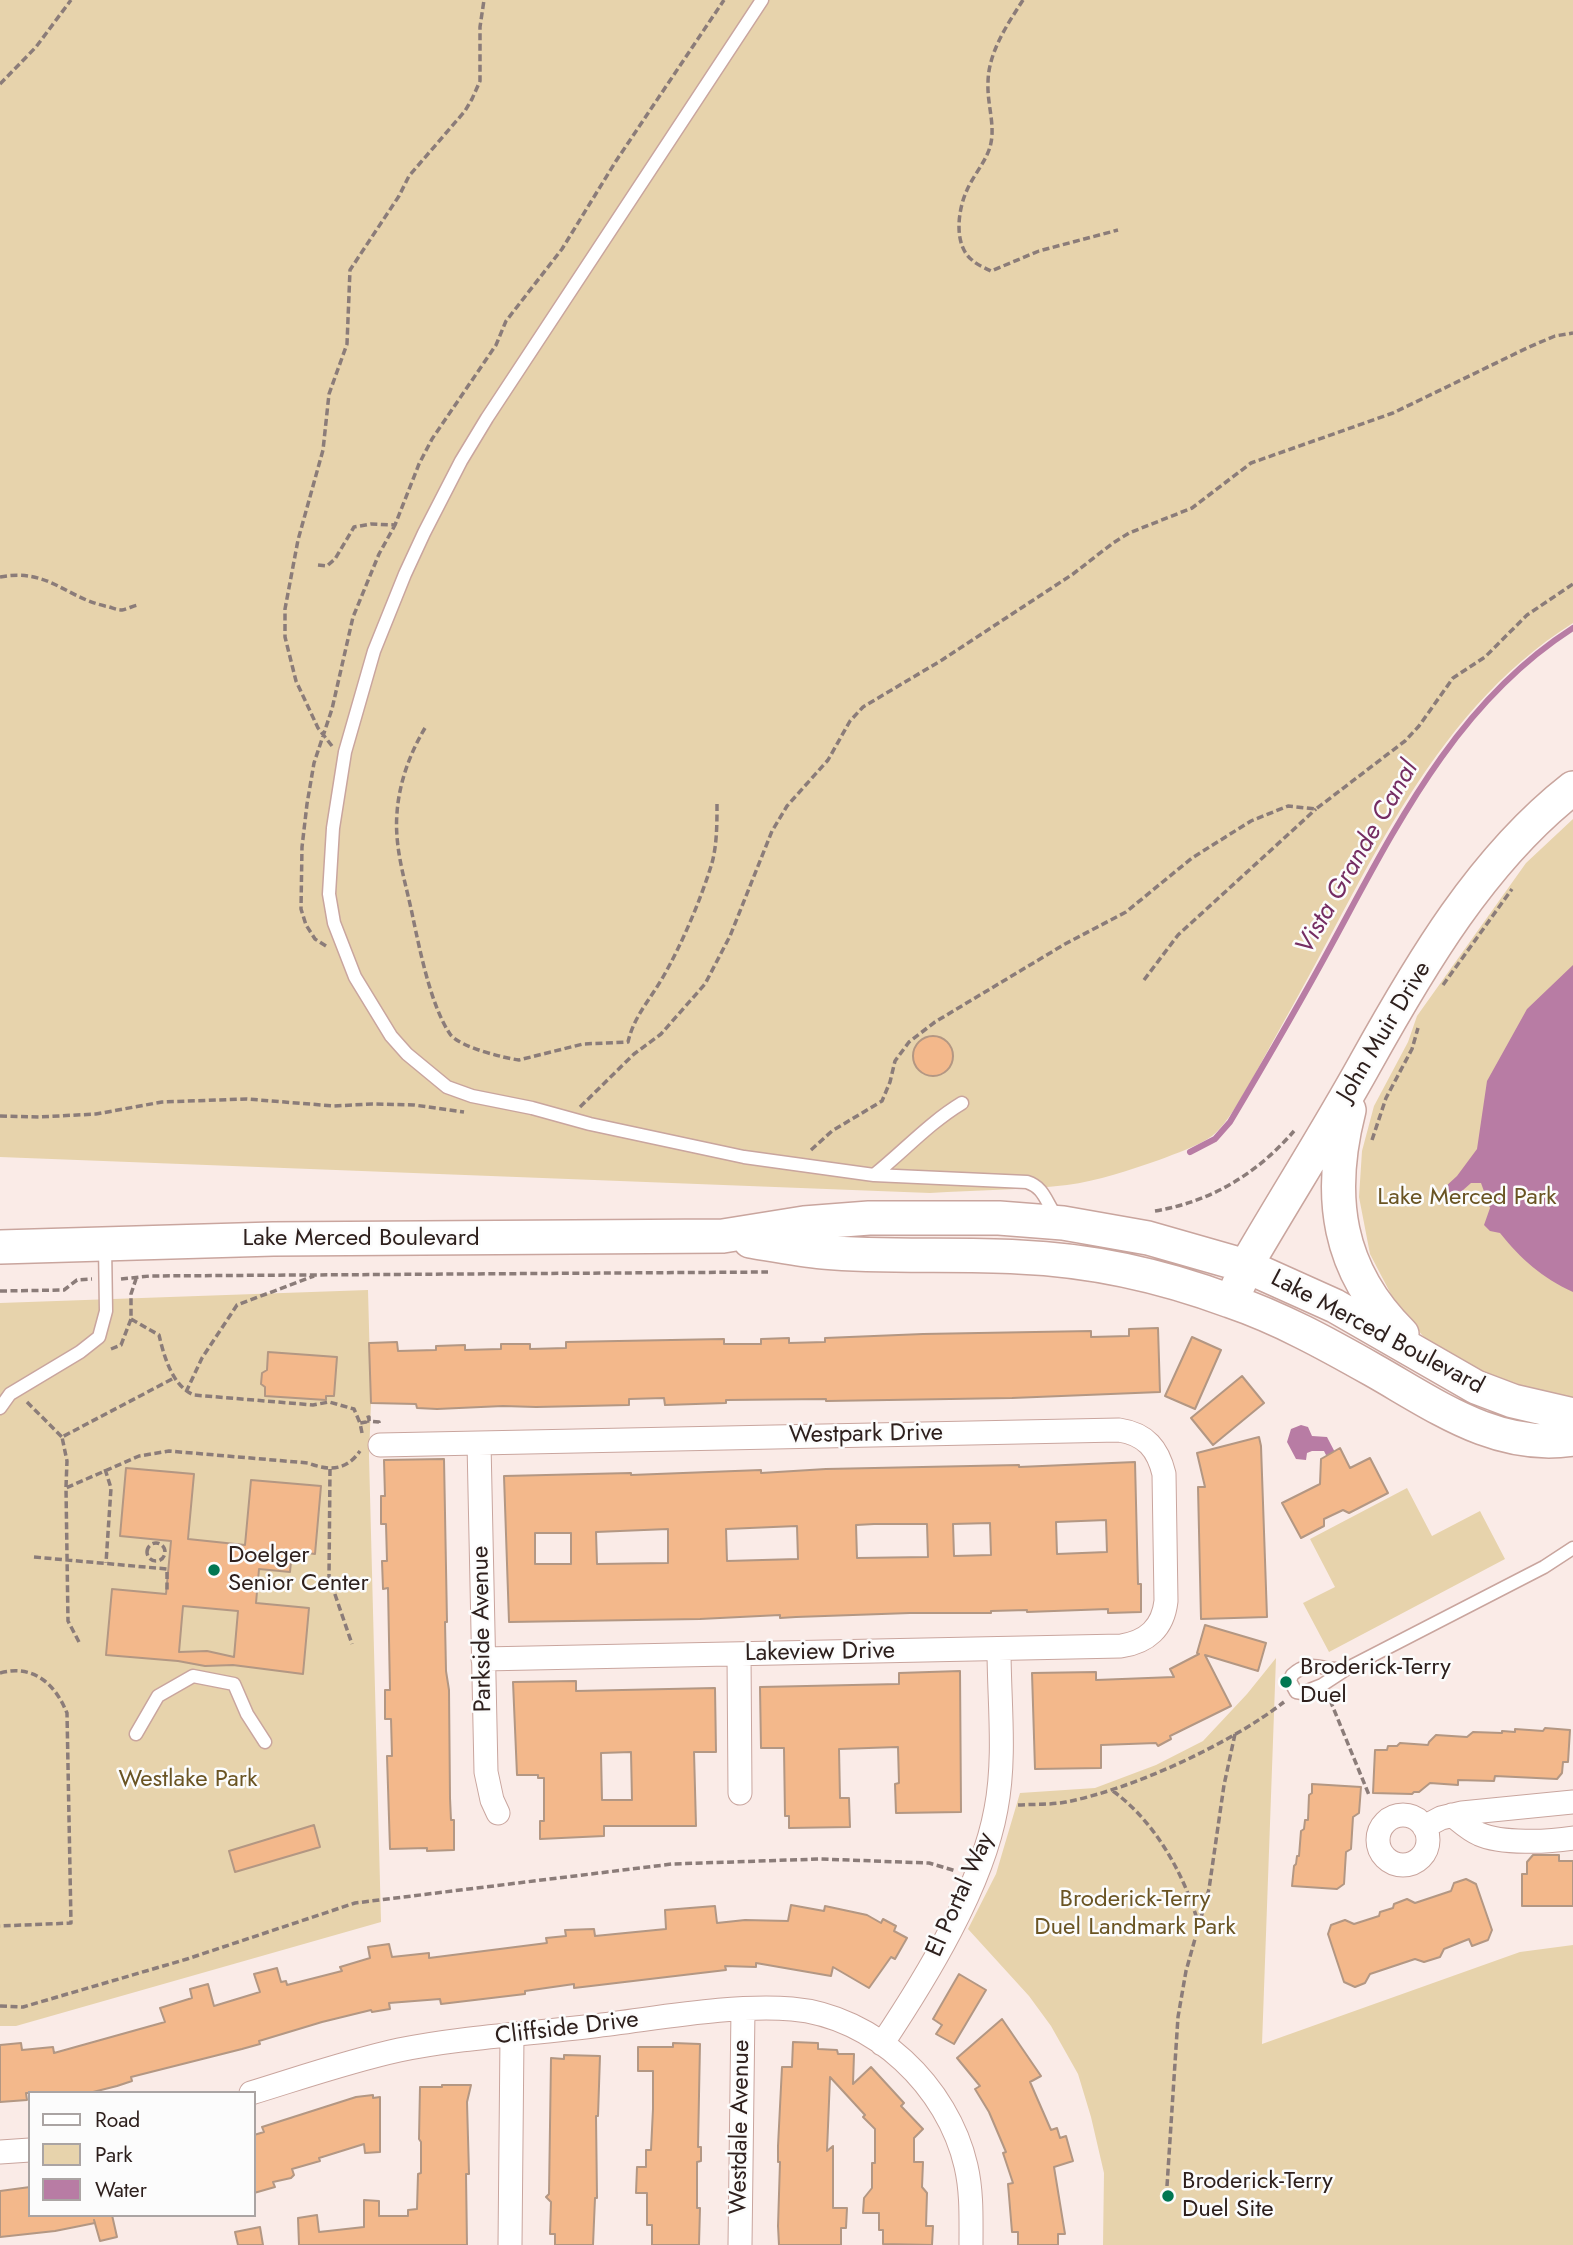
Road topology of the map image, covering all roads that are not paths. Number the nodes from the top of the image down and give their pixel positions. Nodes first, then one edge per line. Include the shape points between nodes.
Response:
1 (762, 0) edge
2 (1573, 788) edge
3 (1366, 1063) junction
4 (962, 1103) dead end
5 (874, 1175) junction
6 (1063, 1223) junction
7 (723, 1236) junction
8 (105, 1243) junction
9 (0, 1247) edge
10 (1246, 1266) junction
11 (1231, 1301) junction
12 (1428, 1361) junction
13 (0, 1408) edge
14 (1573, 1415) edge
15 (1573, 1439) edge
16 (479, 1443) junction
17 (380, 1445) dead end
18 (1573, 1548) edge
19 (1153, 1633) joint
20 (999, 1649) junction
21 (739, 1654) junction
22 (483, 1659) junction
23 (1348, 1668) junction
24 (136, 1734) dead end
25 (265, 1742) dead end
26 (740, 1793) dead end
27 (1573, 1802) edge
28 (498, 1813) dead end
29 (1452, 1815) junction
30 (1424, 1827) dead end
31 (1573, 1838) edge
32 (743, 2009) junction
33 (512, 2036) junction
34 (882, 2044) junction
35 (256, 2092) edge
36 (28, 2150) edge
37 (0, 2152) edge
38 (509, 2245) edge
39 (740, 2245) edge
40 (971, 2245) edge

1 - 5 lane via 486,418 405,574 354,715 332,828 329,894 343,951 391,1036 447,1087 681,1145
2 - 3 main road, John Muir Drive via 1531,825 1486,877 1397,1005
3 - 10 main road, John Muir Drive
3 - 12 main road via 1340,1152 1338,1193 1343,1232 1367,1294
4 - 5 lane via 923,1130
5 - 6 lane via 1027,1182 1043,1191
6 - 7 main road, Lake Merced Boulevard via 999,1218 847,1219
6 - 10 main road, Lake Merced Boulevard via 1148,1238
7 - 8 main road, Lake Merced Boulevard
7 - 11 main road, Lake Merced Boulevard via 825,1252 1063,1261 1148,1276
8 - 9 main road, Lake Merced Boulevard
8 - 13 lane via 106,1311 99,1337 9,1394
10 - 11 main road, John Muir Drive
10 - 12 main road, Lake Merced Boulevard via 1335,1306
11 - 15 main road, Lake Merced Boulevard via 1318,1340 1474,1426 1523,1440
12 - 14 main road, Lake Merced Boulevard via 1495,1395
16 - 17 street, Westpark Drive
16 - 19 street, Westpark Drive via 1130,1432 1149,1441 1164,1474 1167,1601
16 - 22 street, Parkside Avenue
18 - 23 lane
19 - 20 street, Lakeview Drive via 1121,1646
20 - 21 street, Lakeview Drive
20 - 34 street, El Portal Way via 1000,1749 991,1834 933,1960
21 - 22 street, Lakeview Drive
21 - 26 street
22 - 28 street, Parkside Avenue via 486,1772
23 - 23 lane via 1338,1671 1306,1665 1290,1681 1296,1692 1308,1692
24 - 25 lane via 158,1696 193,1676 234,1684
27 - 29 street
29 - 30 street
29 - 31 street via 1489,1838
32 - 33 street, Cliffside Drive
32 - 34 street, Cliffside Drive via 796,2009 817,2014
32 - 39 street, Westdale Avenue
33 - 35 street, Cliffside Drive via 399,2050
33 - 38 street
34 - 40 street, Cliffside Drive via 933,2094 958,2140 970,2192
36 - 37 street

